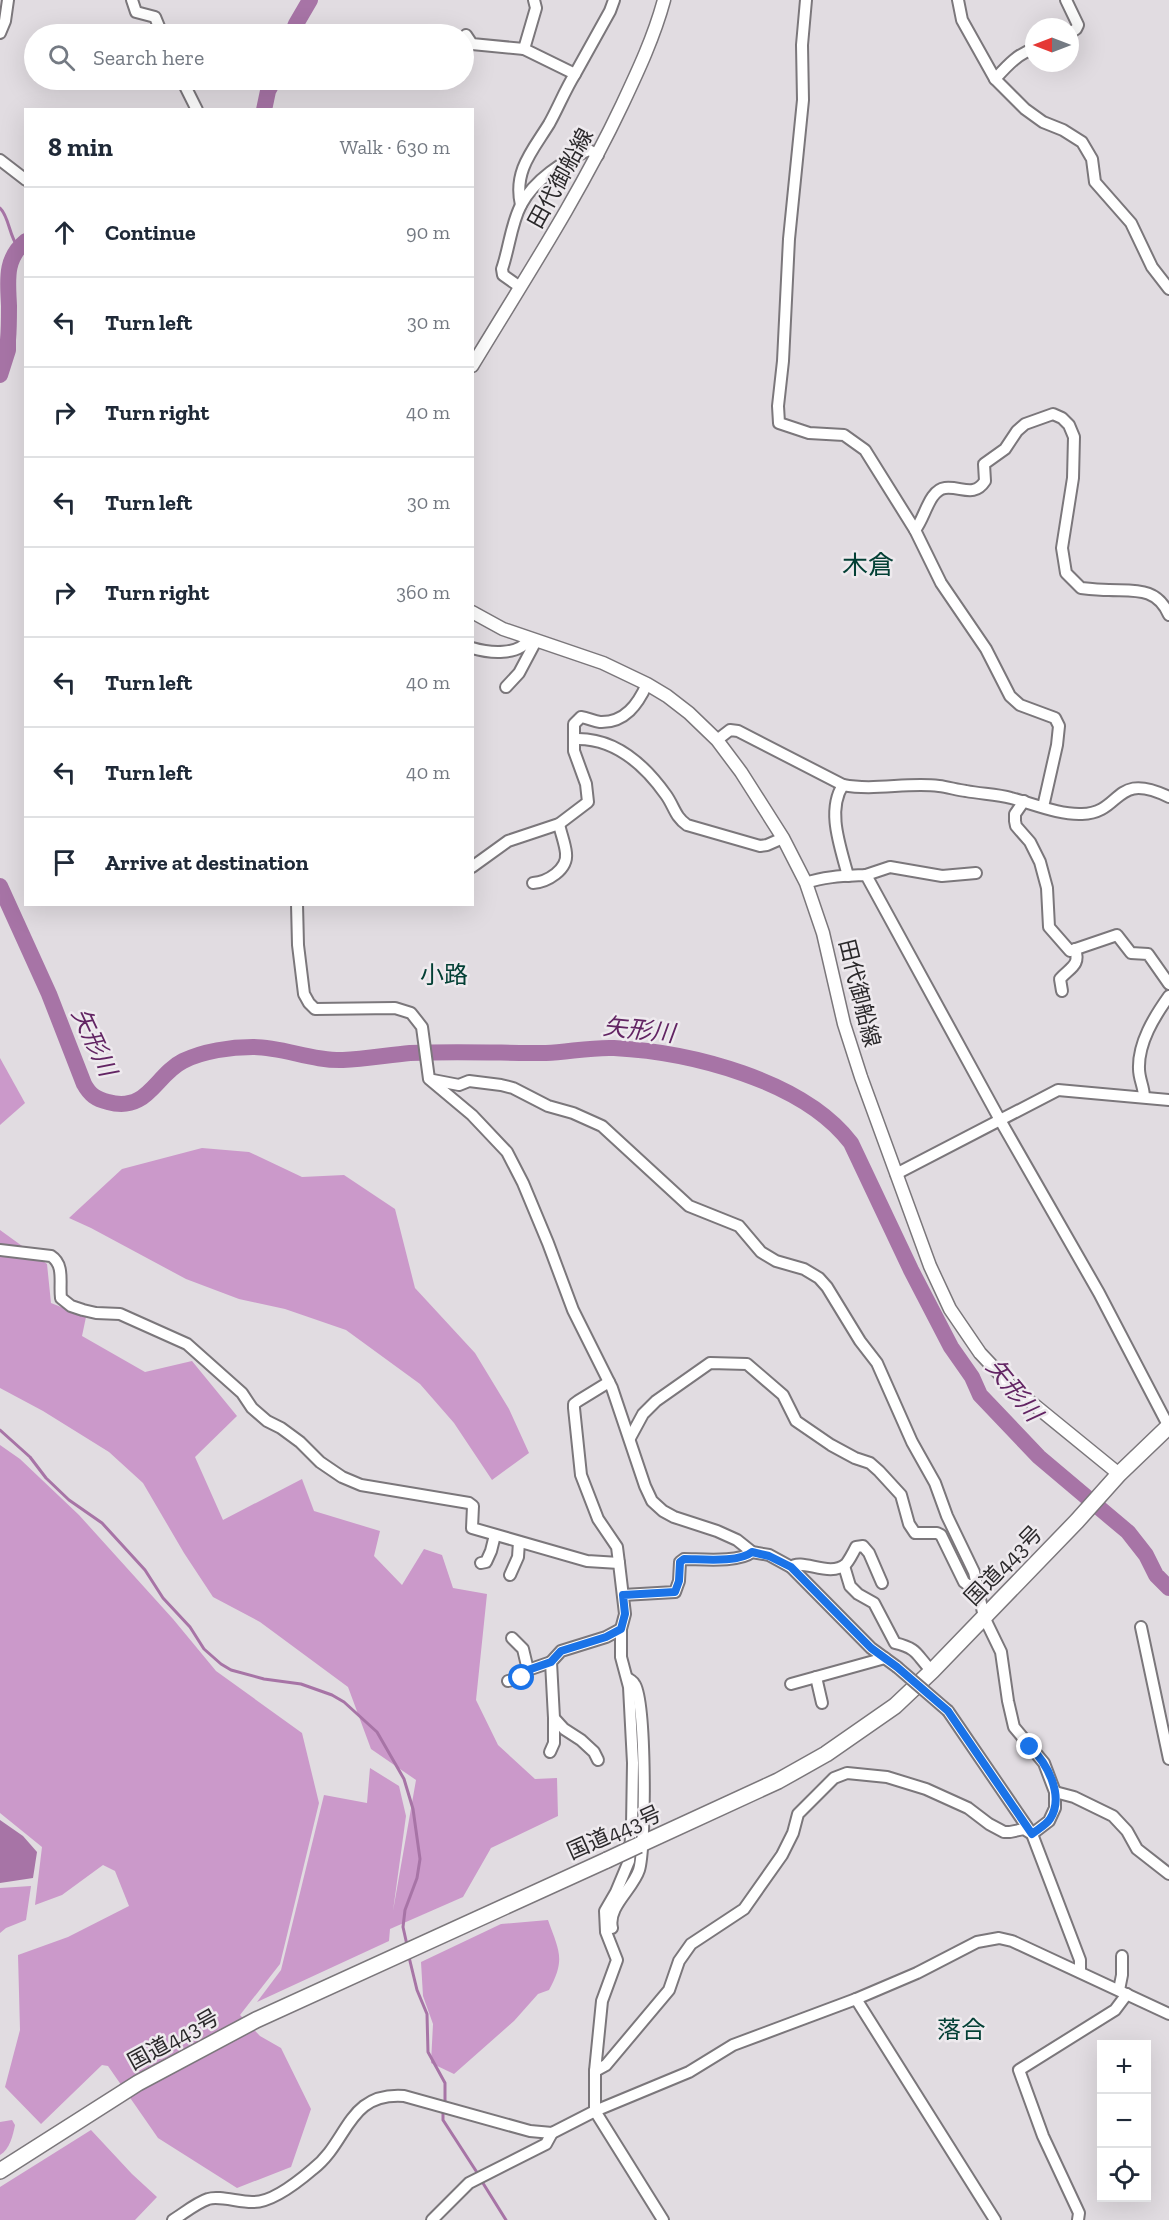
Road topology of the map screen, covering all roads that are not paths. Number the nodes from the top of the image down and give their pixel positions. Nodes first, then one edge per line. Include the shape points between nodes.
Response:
1 (8, 0) edge
2 (132, 0) edge
3 (534, 0) edge
4 (614, 0) edge
5 (664, 0) edge
6 (806, 0) edge
7 (958, 0) edge
8 (1066, 0) edge
9 (1075, 18) edge
10 (158, 24) edge
11 (0, 33) edge
12 (474, 44) edge
13 (525, 49) junction
14 (1025, 52) edge
15 (575, 74) junction
16 (995, 79) junction
17 (187, 90) edge
18 (196, 108) edge
19 (598, 155) junction
20 (0, 160) edge
21 (24, 178) edge
22 (521, 205) junction
23 (520, 287) junction
24 (1169, 289) edge
25 (474, 363) edge
26 (915, 530) junction
27 (474, 613) edge
28 (1169, 615) edge
29 (533, 640) junction
30 (474, 648) edge
31 (646, 684) junction
32 (506, 687) dead end
33 (574, 739) junction
34 (717, 740) junction
35 (843, 785) junction
36 (1169, 797) edge
37 (1024, 801) junction
38 (1043, 807) junction
39 (559, 824) junction
40 (783, 838) junction
41 (474, 866) edge
42 (976, 873) dead end
43 (866, 875) junction
44 (848, 876) junction
45 (533, 883) dead end
46 (806, 884) junction
47 (297, 906) edge
48 (1075, 949) junction
49 (1169, 984) edge
50 (1062, 991) dead end
51 (1169, 996) edge
52 (430, 1076) junction
53 (1144, 1096) junction
54 (1169, 1100) edge
55 (1000, 1120) junction
56 (896, 1173) junction
57 (0, 1250) edge
58 (609, 1382) junction
59 (1169, 1426) edge
60 (630, 1438) junction
61 (1119, 1474) junction
62 (495, 1535) junction
63 (519, 1542) junction
64 (752, 1552) junction
65 (481, 1563) dead end
66 (618, 1563) junction
67 (844, 1566) junction
68 (791, 1567) junction
69 (510, 1575) dead end
70 (882, 1583) dead end
71 (977, 1585) junction
72 (623, 1595) junction
73 (984, 1617) junction
74 (1141, 1627) dead end
75 (621, 1629) junction
76 (512, 1638) dead end
77 (885, 1658) junction
78 (551, 1662) junction
79 (528, 1670) junction
80 (932, 1671) junction
81 (816, 1677) junction
82 (627, 1679) junction
83 (508, 1681) dead end
84 (791, 1684) dead end
85 (822, 1703) dead end
86 (554, 1718) junction
87 (550, 1752) dead end
88 (1169, 1759) edge
89 (598, 1760) dead end
90 (1055, 1792) junction
91 (1032, 1834) junction
92 (640, 1845) junction
93 (1169, 1874) edge
94 (1122, 1956) dead end
95 (617, 1960) junction
96 (1080, 1972) junction
97 (1123, 1992) junction
98 (856, 1999) junction
99 (1169, 2014) edge
100 (595, 2072) junction
101 (595, 2111) junction
102 (552, 2133) junction
103 (0, 2171) edge
104 (172, 2220) edge
105 (432, 2220) edge
106 (663, 2220) edge
107 (995, 2220) edge
108 (1078, 2220) edge

1 - 11 street
2 - 10 street via 136,12 155,17
3 - 13 street via 536,8
4 - 15 street
5 - 19 main road, 田代御船線 via 645,56
6 - 26 street via 803,100 789,239 779,423 801,431 844,435 856,441
7 - 16 street via 962,20
8 - 9 street
12 - 13 street
13 - 15 street
14 - 16 street
15 - 22 street via 526,157
16 - 24 street via 1024,109 1082,142 1092,159 1095,182 1131,223 1152,267
17 - 18 street
19 - 22 street via 589,150 562,163
19 - 23 main road, 田代御船線
20 - 21 street
22 - 23 street via 502,269 503,275
23 - 25 main road, 田代御船線
26 - 28 street via 935,493 944,488 977,490 985,482 984,464 1005,448 1025,424 1053,414 1069,425 1074,437 1073,478 1062,548 1066,573 1081,588 1138,590 1156,597
26 - 38 street via 941,583 986,649 1010,696 1020,705 1055,718 1059,726
27 - 29 main road, 田代御船線
29 - 30 street via 514,651
29 - 31 main road, 田代御船線 via 603,663
29 - 32 street via 519,673
31 - 33 street via 635,705 617,720 579,718 574,724
31 - 34 main road, 田代御船線 via 682,707
33 - 39 street via 588,802
33 - 40 street via 600,741 633,758 687,825 760,846
34 - 35 street via 730,730 738,731
34 - 40 main road, 田代御船線
35 - 37 street via 939,786
35 - 44 street via 836,796 836,815
36 - 38 street via 1140,787 1124,792 1090,814
37 - 38 street
37 - 48 street via 1015,821 1040,862 1047,888 1049,927 1069,950
39 - 41 street via 508,841
39 - 45 street via 565,861 547,881
40 - 46 main road, 田代御船線
42 - 43 street via 942,876 890,867
43 - 44 street
43 - 55 street
44 - 46 street
46 - 56 main road, 田代御船線 via 823,933 847,1035
47 - 52 street via 304,994 309,1003 315,1009 403,1010 417,1019 423,1031
48 - 49 street via 1117,935 1133,954 1148,954
48 - 50 street via 1077,962 1060,979
51 - 53 street via 1153,1021 1141,1052 1138,1070
52 - 58 street via 507,1152 536,1213 573,1310
52 - 71 street via 459,1085 469,1081 513,1088 602,1126 689,1206 729,1221 761,1252 819,1278 877,1364 935,1483
53 - 54 street
53 - 55 street via 1058,1090
55 - 56 street
55 - 59 street via 1099,1293
56 - 61 main road, 田代御船線 via 930,1266 980,1353 1011,1386
57 - 62 street via 56,1259 61,1298 71,1306 120,1314 187,1344 267,1421 342,1477 361,1485 469,1503 474,1511 472,1528
58 - 60 street
58 - 66 street via 578,1401 574,1408 582,1475 598,1520 617,1547
59 - 61 highway, 国道443号
60 - 64 street via 652,1501 674,1517 717,1531
60 - 71 street via 643,1414 656,1401 710,1363 747,1364 783,1395 796,1421 879,1471 901,1495 911,1529 919,1534 941,1535 964,1582
61 - 73 highway, 国道443号
62 - 63 street
62 - 65 street via 486,1562
63 - 66 street via 587,1561
63 - 69 street
64 - 68 street
64 - 72 street via 744,1557 684,1559 680,1562 675,1592
66 - 72 street
67 - 68 street
67 - 70 street via 856,1548 863,1546
67 - 80 street via 850,1586 874,1603 895,1643 916,1651
68 - 77 street
71 - 73 street
72 - 75 street via 625,1614
73 - 80 highway, 国道443号
73 - 90 street via 1001,1652 1014,1727 1044,1763
74 - 88 street
75 - 78 street via 561,1651
75 - 82 street via 621,1657
76 - 79 street via 523,1649
77 - 81 street
77 - 91 street, bridge via 948,1711
78 - 79 street
78 - 86 street
79 - 83 street via 522,1678
80 - 92 highway, 国道443号 via 895,1706 826,1754 778,1781
81 - 84 street
81 - 85 street
82 - 92 street via 637,1688 642,1734 644,1791
82 - 95 street via 633,1754 629,1861 605,1911 606,1932
86 - 87 street
86 - 89 street via 594,1752
90 - 91 street via 1055,1808 1049,1821
90 - 93 street via 1113,1816 1137,1849
91 - 96 street via 1080,1960
91 - 100 street via 1024,1829 1004,1832 968,1808 887,1777 847,1773 834,1778 798,1814 782,1855 744,1909 691,1944 679,1961 669,1990 606,2065
92 - 95 street via 638,1871 610,1924 619,1949
92 - 103 highway, 国道443号, bridge via 252,2021 138,2083
94 - 97 street
95 - 100 street via 602,2001
96 - 97 street
96 - 98 street via 999,1938 977,1942
97 - 99 street
97 - 108 street via 1115,2010 1019,2070 1043,2136 1079,2213
98 - 101 street via 733,2046 688,2072
98 - 107 street
100 - 101 street
101 - 102 street
101 - 106 street
102 - 104 street via 530,2131 388,2095 358,2110 325,2159 274,2197 256,2202 209,2198
102 - 105 street via 546,2144 469,2183

